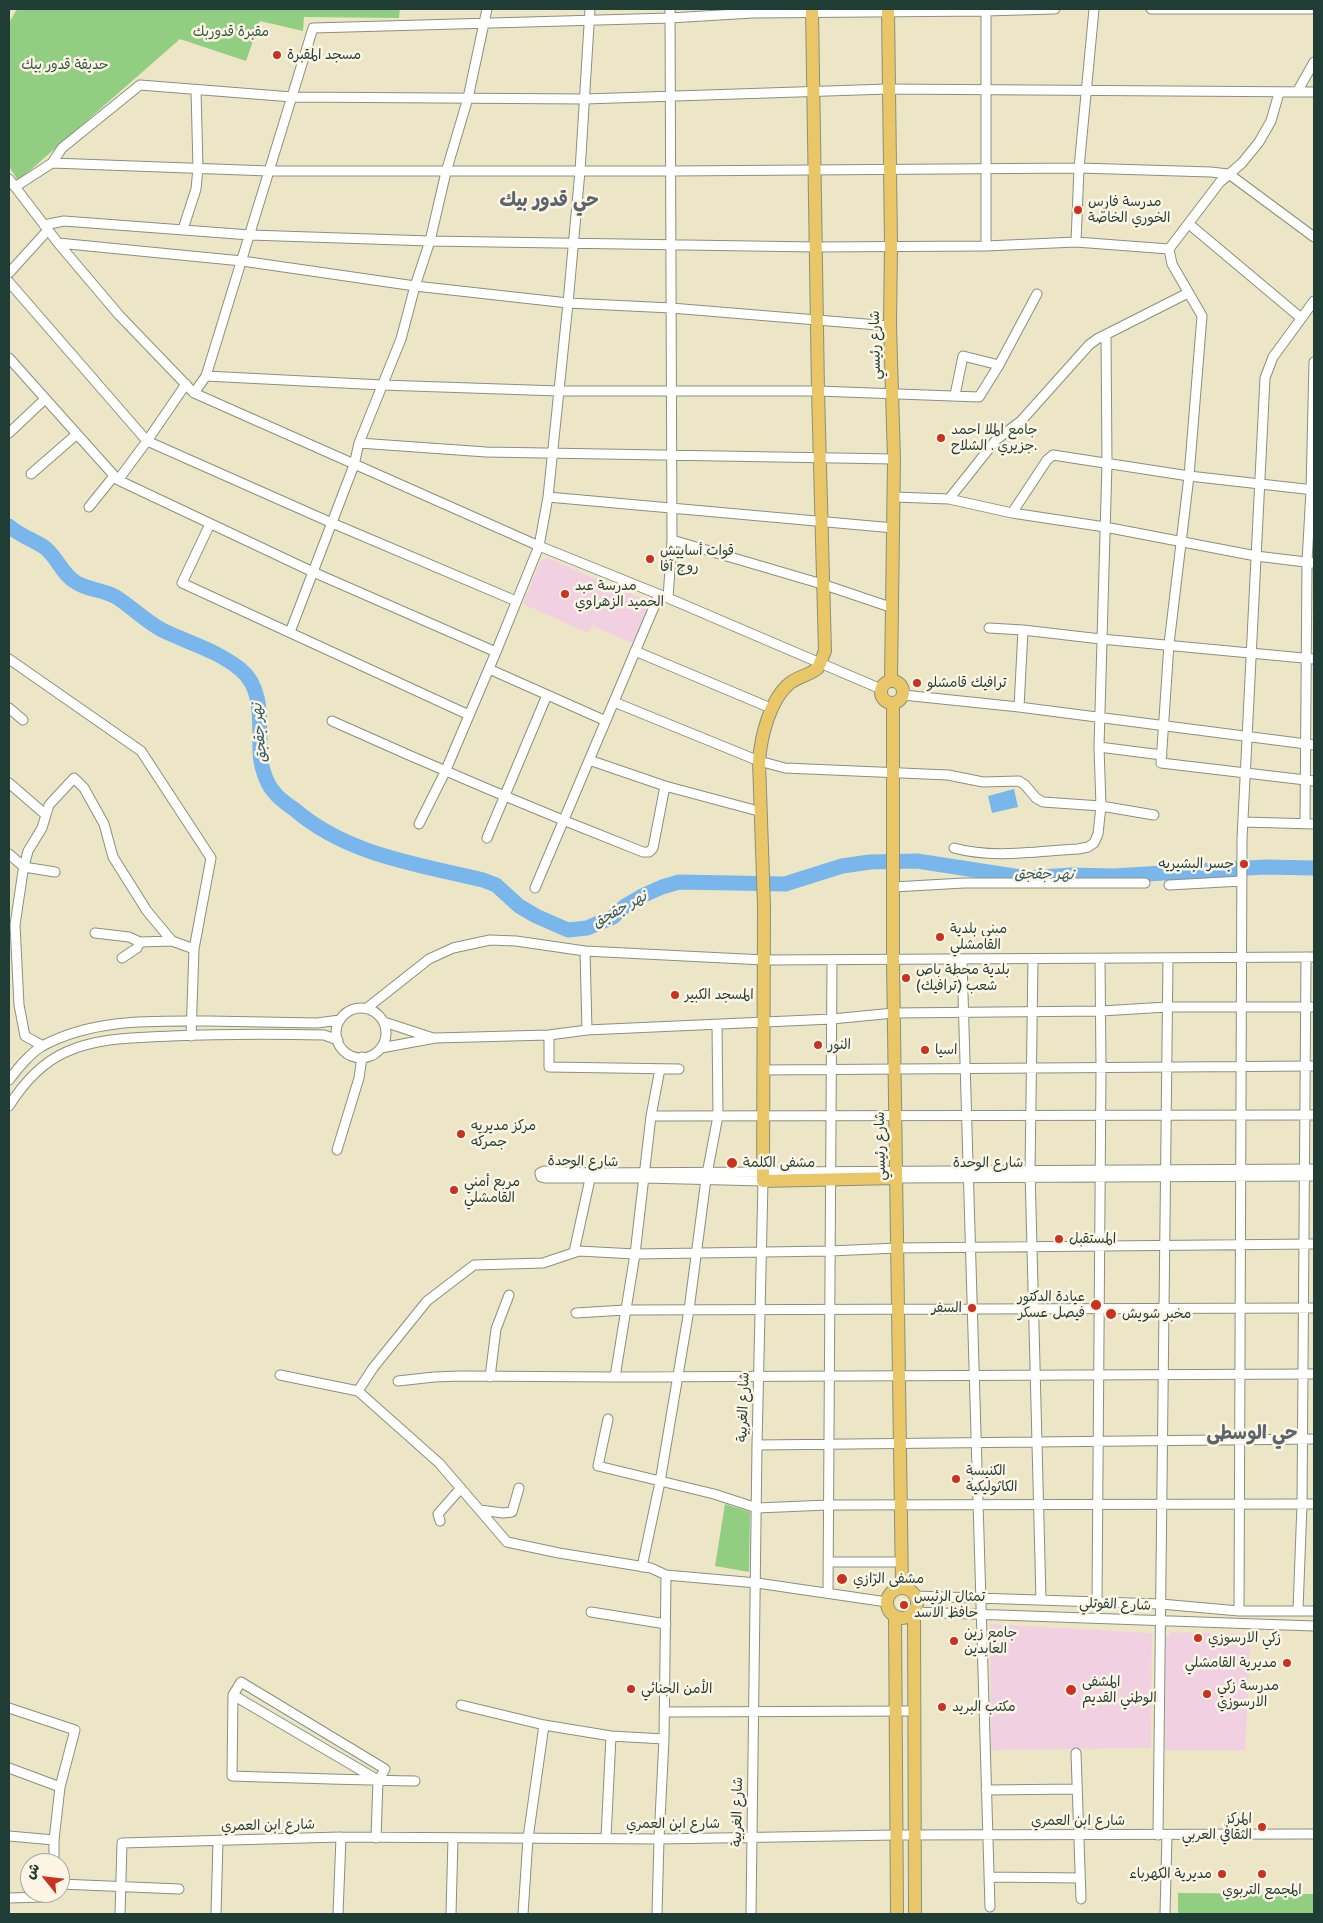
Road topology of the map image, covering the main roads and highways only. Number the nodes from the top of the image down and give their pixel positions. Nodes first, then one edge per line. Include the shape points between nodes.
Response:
1 (888, 10) edge
2 (812, 11) edge
3 (892, 680) junction
4 (898, 699) junction
5 (896, 1174) junction
6 (763, 1176) joint
7 (902, 1588) junction
8 (914, 1612) junction
9 (895, 1617) junction
10 (897, 1914) edge
11 (915, 1914) edge

1 - 3 highway, شارع رئيسي via 894,459
2 - 6 highway, شارع الغربية via 825,652 815,671 789,684 773,709 765,727 759,761 764,859
3 - 4 highway via 900,683 903,690
3 - 4 highway via 881,689 882,697 889,702
4 - 5 highway, شارع رئيسي via 893,774
5 - 6 highway, شارع الوحدة
5 - 7 highway, شارع رئيسي
7 - 8 highway via 915,1596
7 - 9 highway via 893,1591 887,1602
8 - 9 highway via 906,1618
8 - 11 highway
9 - 10 highway

